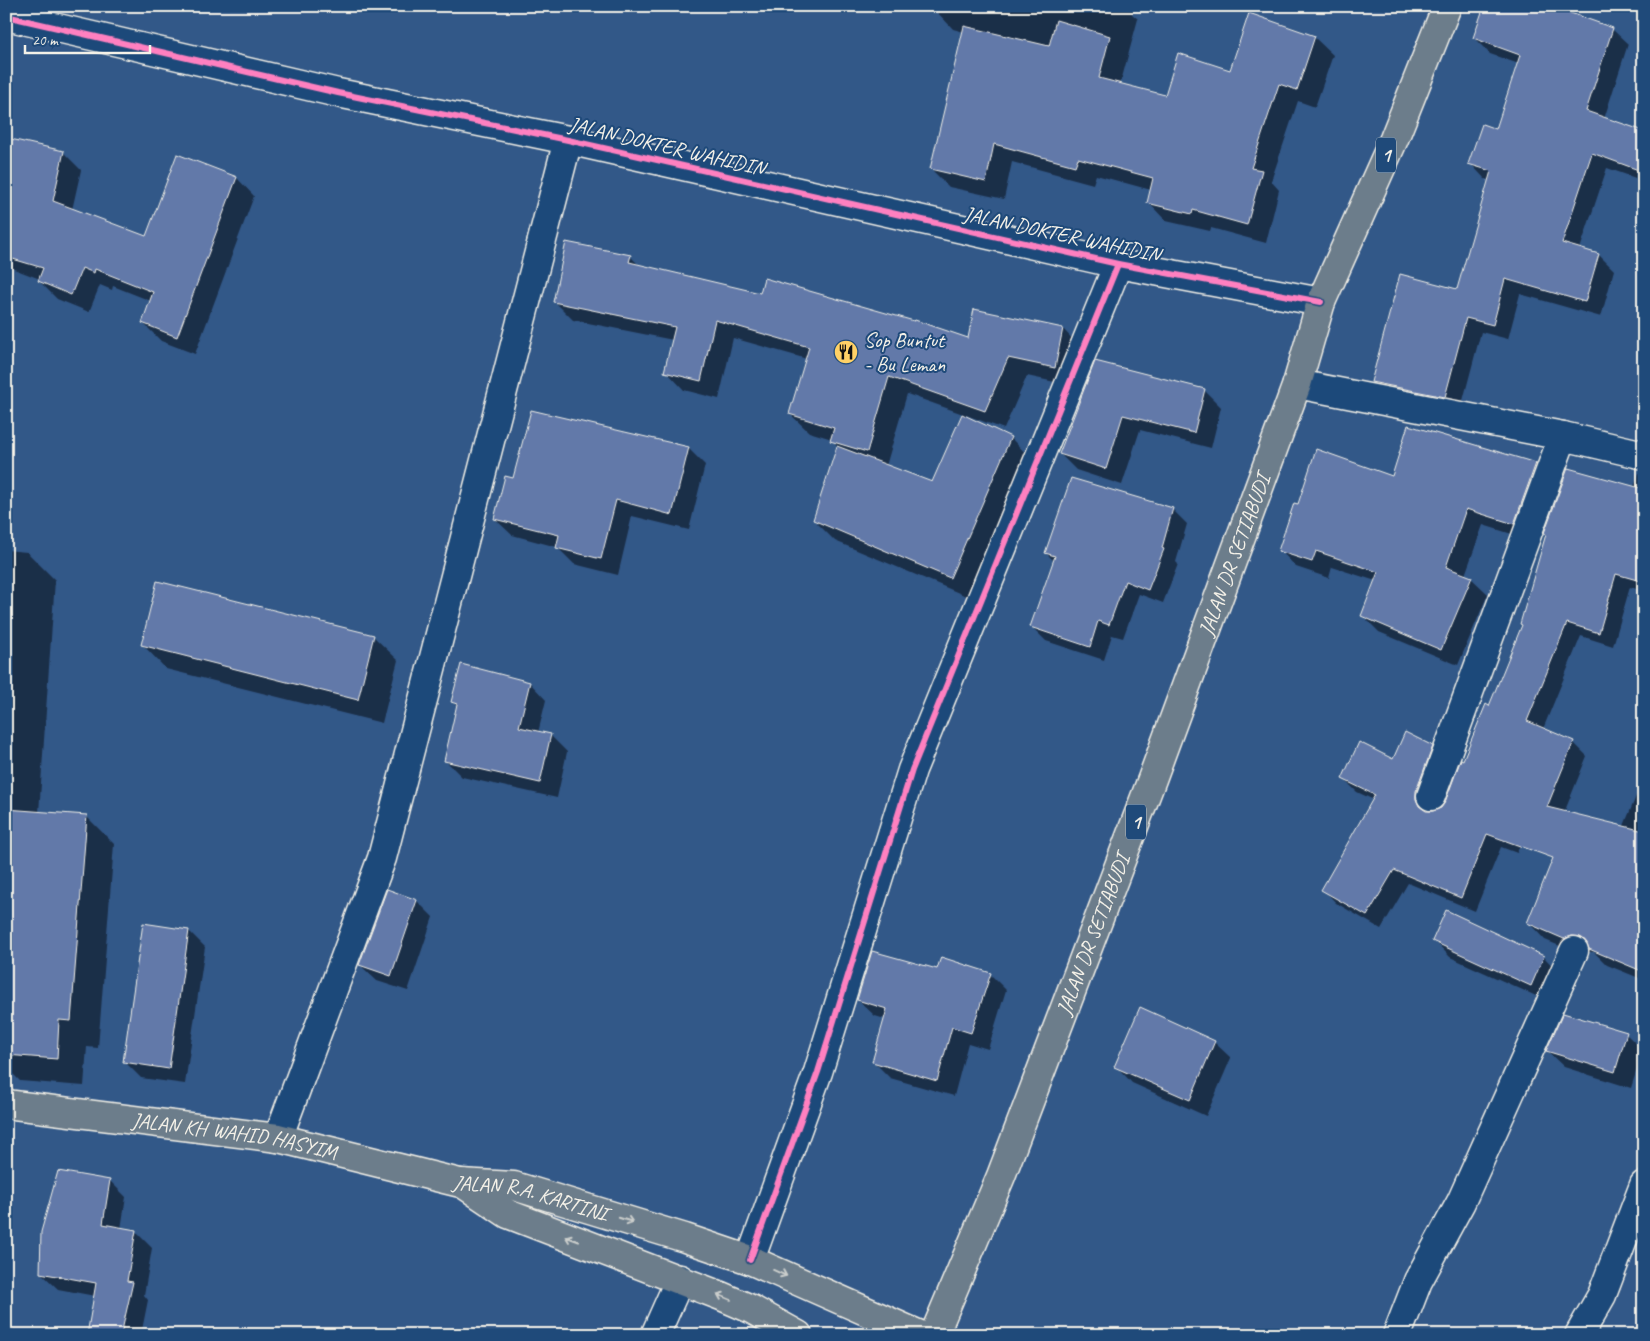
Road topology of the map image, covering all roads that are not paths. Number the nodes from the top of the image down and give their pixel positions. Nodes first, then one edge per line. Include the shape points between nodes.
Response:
1 (1447, 6) edge
2 (6, 16) edge
3 (568, 140) junction
4 (1118, 264) junction
5 (1321, 302) junction
6 (1297, 384) junction
7 (1563, 436) junction
8 (1644, 455) edge
9 (1431, 796) dead end
10 (1574, 951) dead end
11 (6, 1104) edge
12 (278, 1138) junction
13 (460, 1183) junction
14 (1644, 1185) edge
15 (750, 1260) junction
16 (680, 1279) junction
17 (655, 1335) edge
18 (798, 1335) edge
19 (920, 1335) edge
20 (934, 1335) edge
21 (1396, 1335) edge
22 (1579, 1335) edge

1 - 5 main road, 1 via 1394,139
2 - 3 street, JALAN DOKTER WAHIDIN via 338,93
3 - 4 street, JALAN DOKTER WAHIDIN
3 - 12 street via 382,858
4 - 5 street, JALAN DOKTER WAHIDIN
4 - 15 street via 912,770 818,1072
5 - 6 main road, JALAN DR SETIABUDI / 1
6 - 7 street
6 - 20 main road, JALAN DR SETIABUDI / 1 via 1001,1176
7 - 8 street
7 - 9 street
10 - 21 street via 1461,1202 1418,1281
11 - 12 main road, JALAN KH WAHID HASYIM
12 - 13 main road, JALAN KH WAHID HASYIM
13 -> 15 main road, JALAN R.A. KARTINI via 514,1186
16 -> 13 main road, JALAN R.A. KARTINI via 508,1214
14 - 22 street via 1602,1294
15 -> 19 main road, JALAN R.A. KARTINI
16 - 17 street
18 -> 16 main road, JALAN R.A. KARTINI via 752,1309

